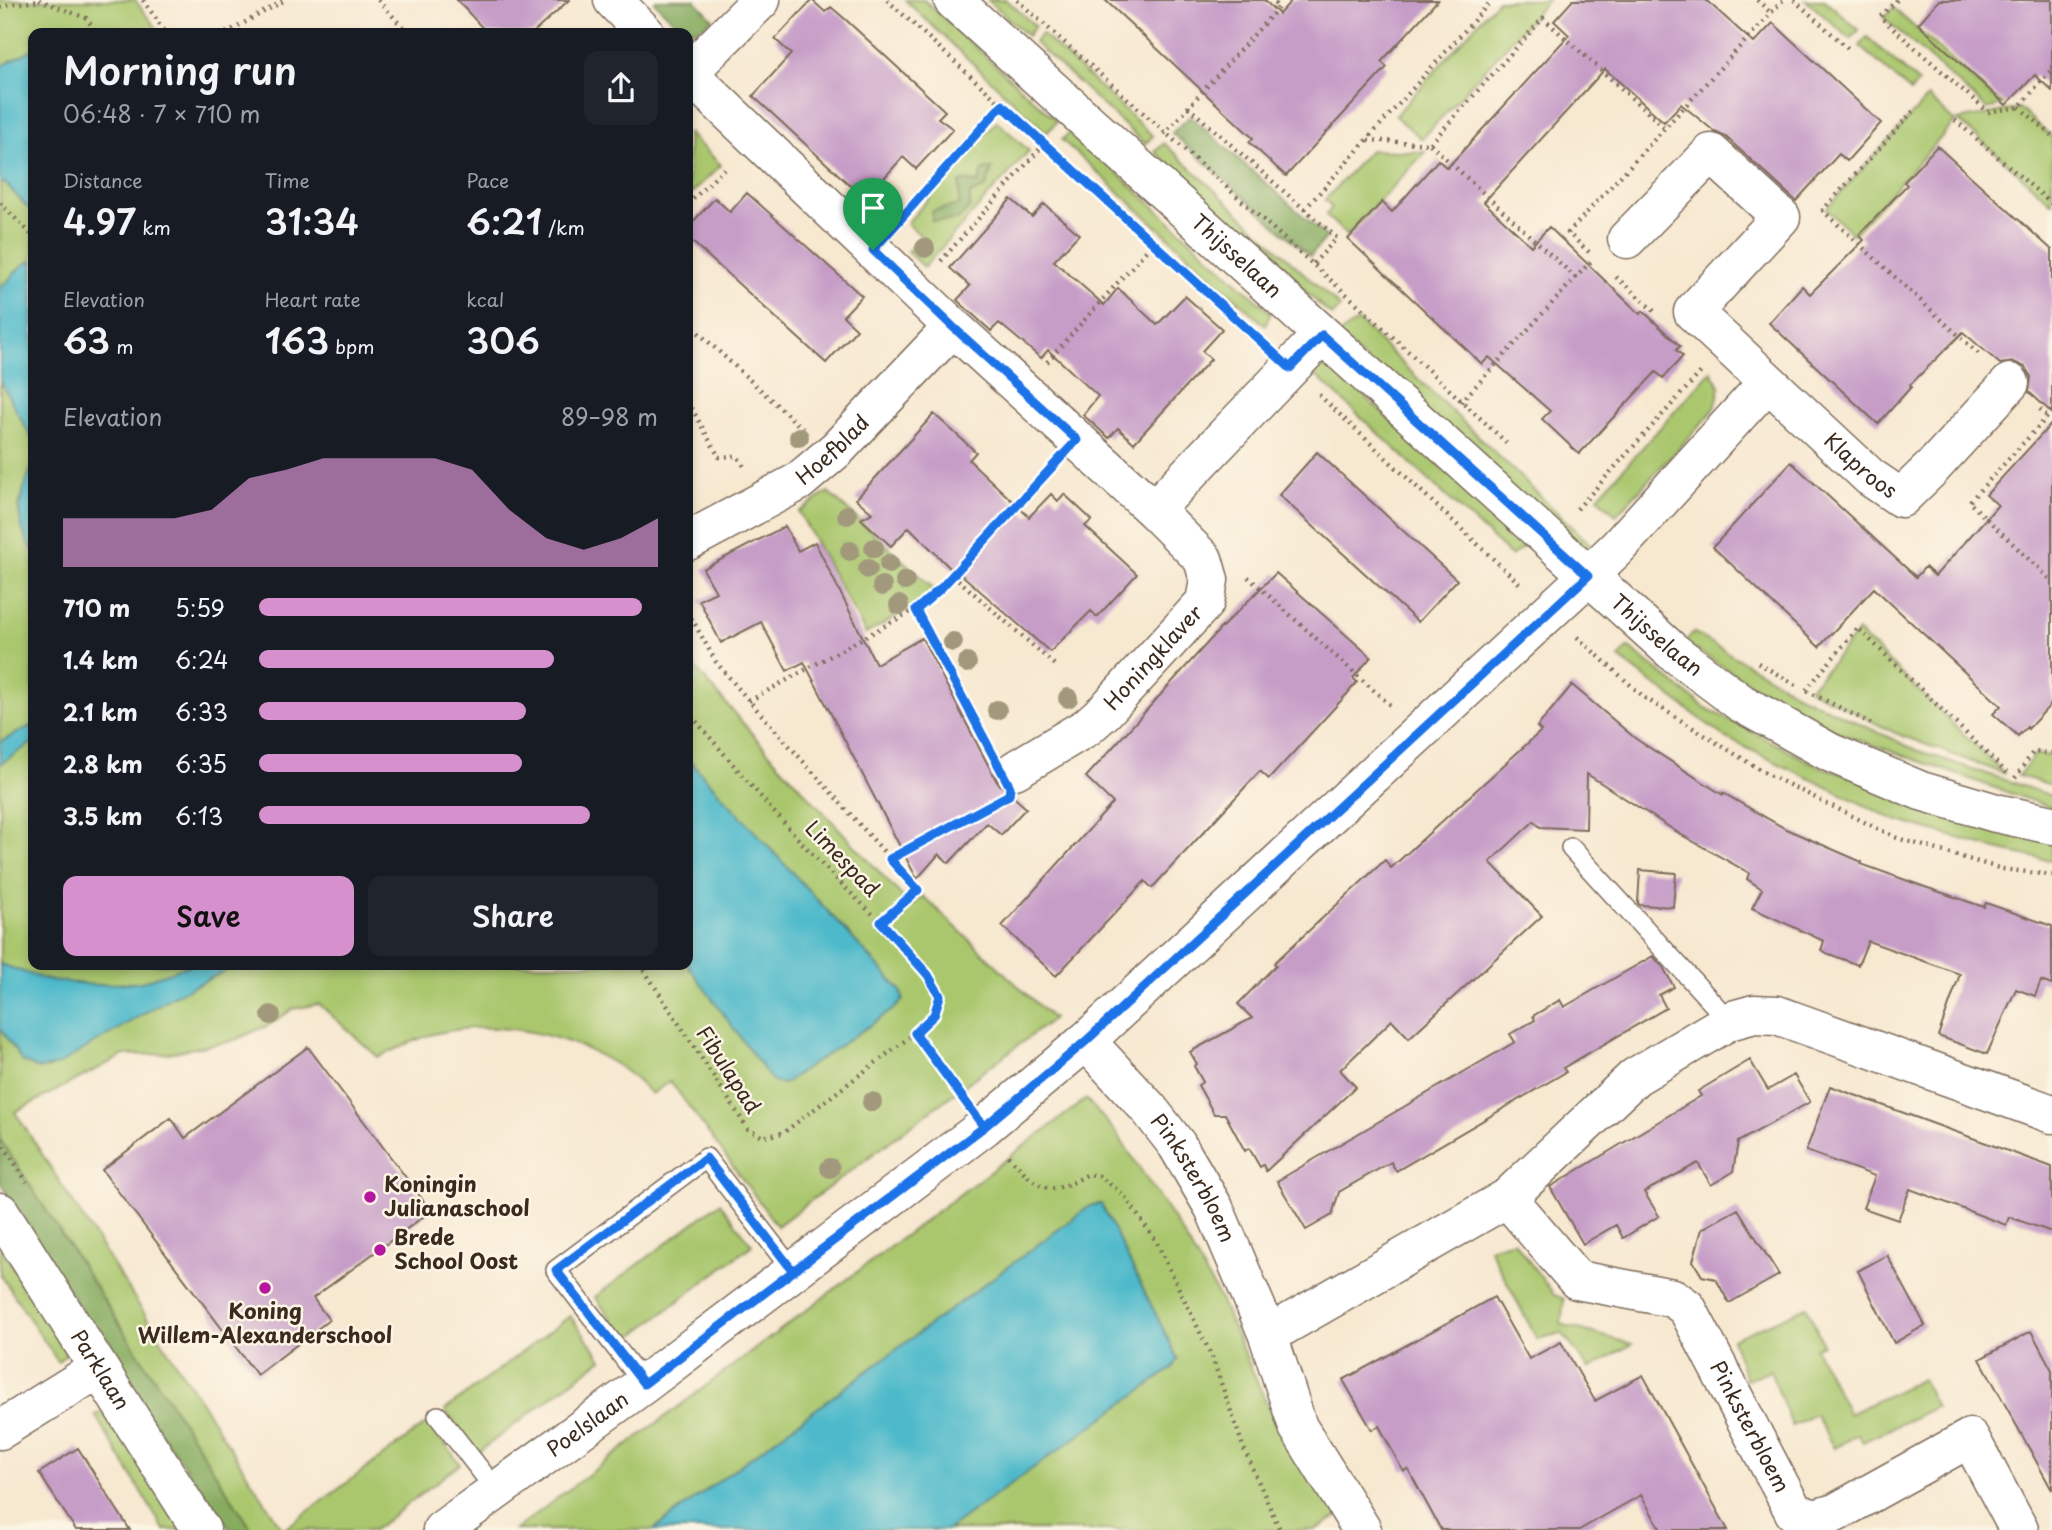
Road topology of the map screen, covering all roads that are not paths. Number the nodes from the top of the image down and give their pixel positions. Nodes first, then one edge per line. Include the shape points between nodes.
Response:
1 (761, 0) edge
2 (953, 0) edge
3 (693, 68) edge
4 (693, 78) edge
5 (1627, 239) dead end
6 (953, 327) junction
7 (1322, 335) junction
8 (1767, 383) junction
9 (2010, 383) road end
10 (1154, 510) junction
11 (693, 538) edge
12 (1588, 576) junction
13 (1009, 772) road end
14 (2052, 825) edge
15 (1570, 848) dead end
16 (1729, 1021) junction
17 (1086, 1041) junction
18 (2052, 1114) edge
19 (1507, 1198) junction
20 (0, 1212) edge
21 (793, 1271) junction
22 (1268, 1335) junction
23 (98, 1369) junction
24 (644, 1384) junction
25 (438, 1416) dead end
26 (0, 1430) edge
27 (496, 1490) junction
28 (201, 1530) edge
29 (442, 1530) edge
30 (1362, 1530) edge
31 (2020, 1530) edge

1 - 3 street
2 - 7 street, Thijsselaan
4 - 6 street
5 - 8 street, Klaproos via 1711,153 1782,217 1693,312
6 - 10 street
6 - 11 street, Hoefblad via 831,455 798,482
7 - 10 street
7 - 12 street, Thijsselaan
8 - 9 street, Klaproos via 1870,477 1901,498
8 - 12 street
10 - 13 street, Honingklaver via 1203,559 1209,580 1205,602 1087,727
12 - 14 street, Thijsselaan via 1672,651 1741,703 1831,754 1921,791
12 - 17 street, Poelslaan
15 - 16 lane
16 - 18 street via 1755,1014 1777,1015
16 - 19 street via 1635,1077
17 - 21 street, Poelslaan via 984,1127
17 - 22 street, Pinksterbloem via 1177,1145 1214,1208
19 - 22 street
19 - 31 street, Pinksterbloem via 1577,1280 1673,1298 1687,1308 1794,1513 1815,1519 1835,1513 1970,1438
20 - 23 street, Parklaan
21 - 24 street, Poelslaan
21 - 24 lane via 706,1158 556,1270
22 - 30 street, Pinksterbloem via 1298,1427
23 - 26 street
23 - 28 street, Parklaan
24 - 27 street, Poelslaan
25 - 27 lane
27 - 29 street, Poelslaan

